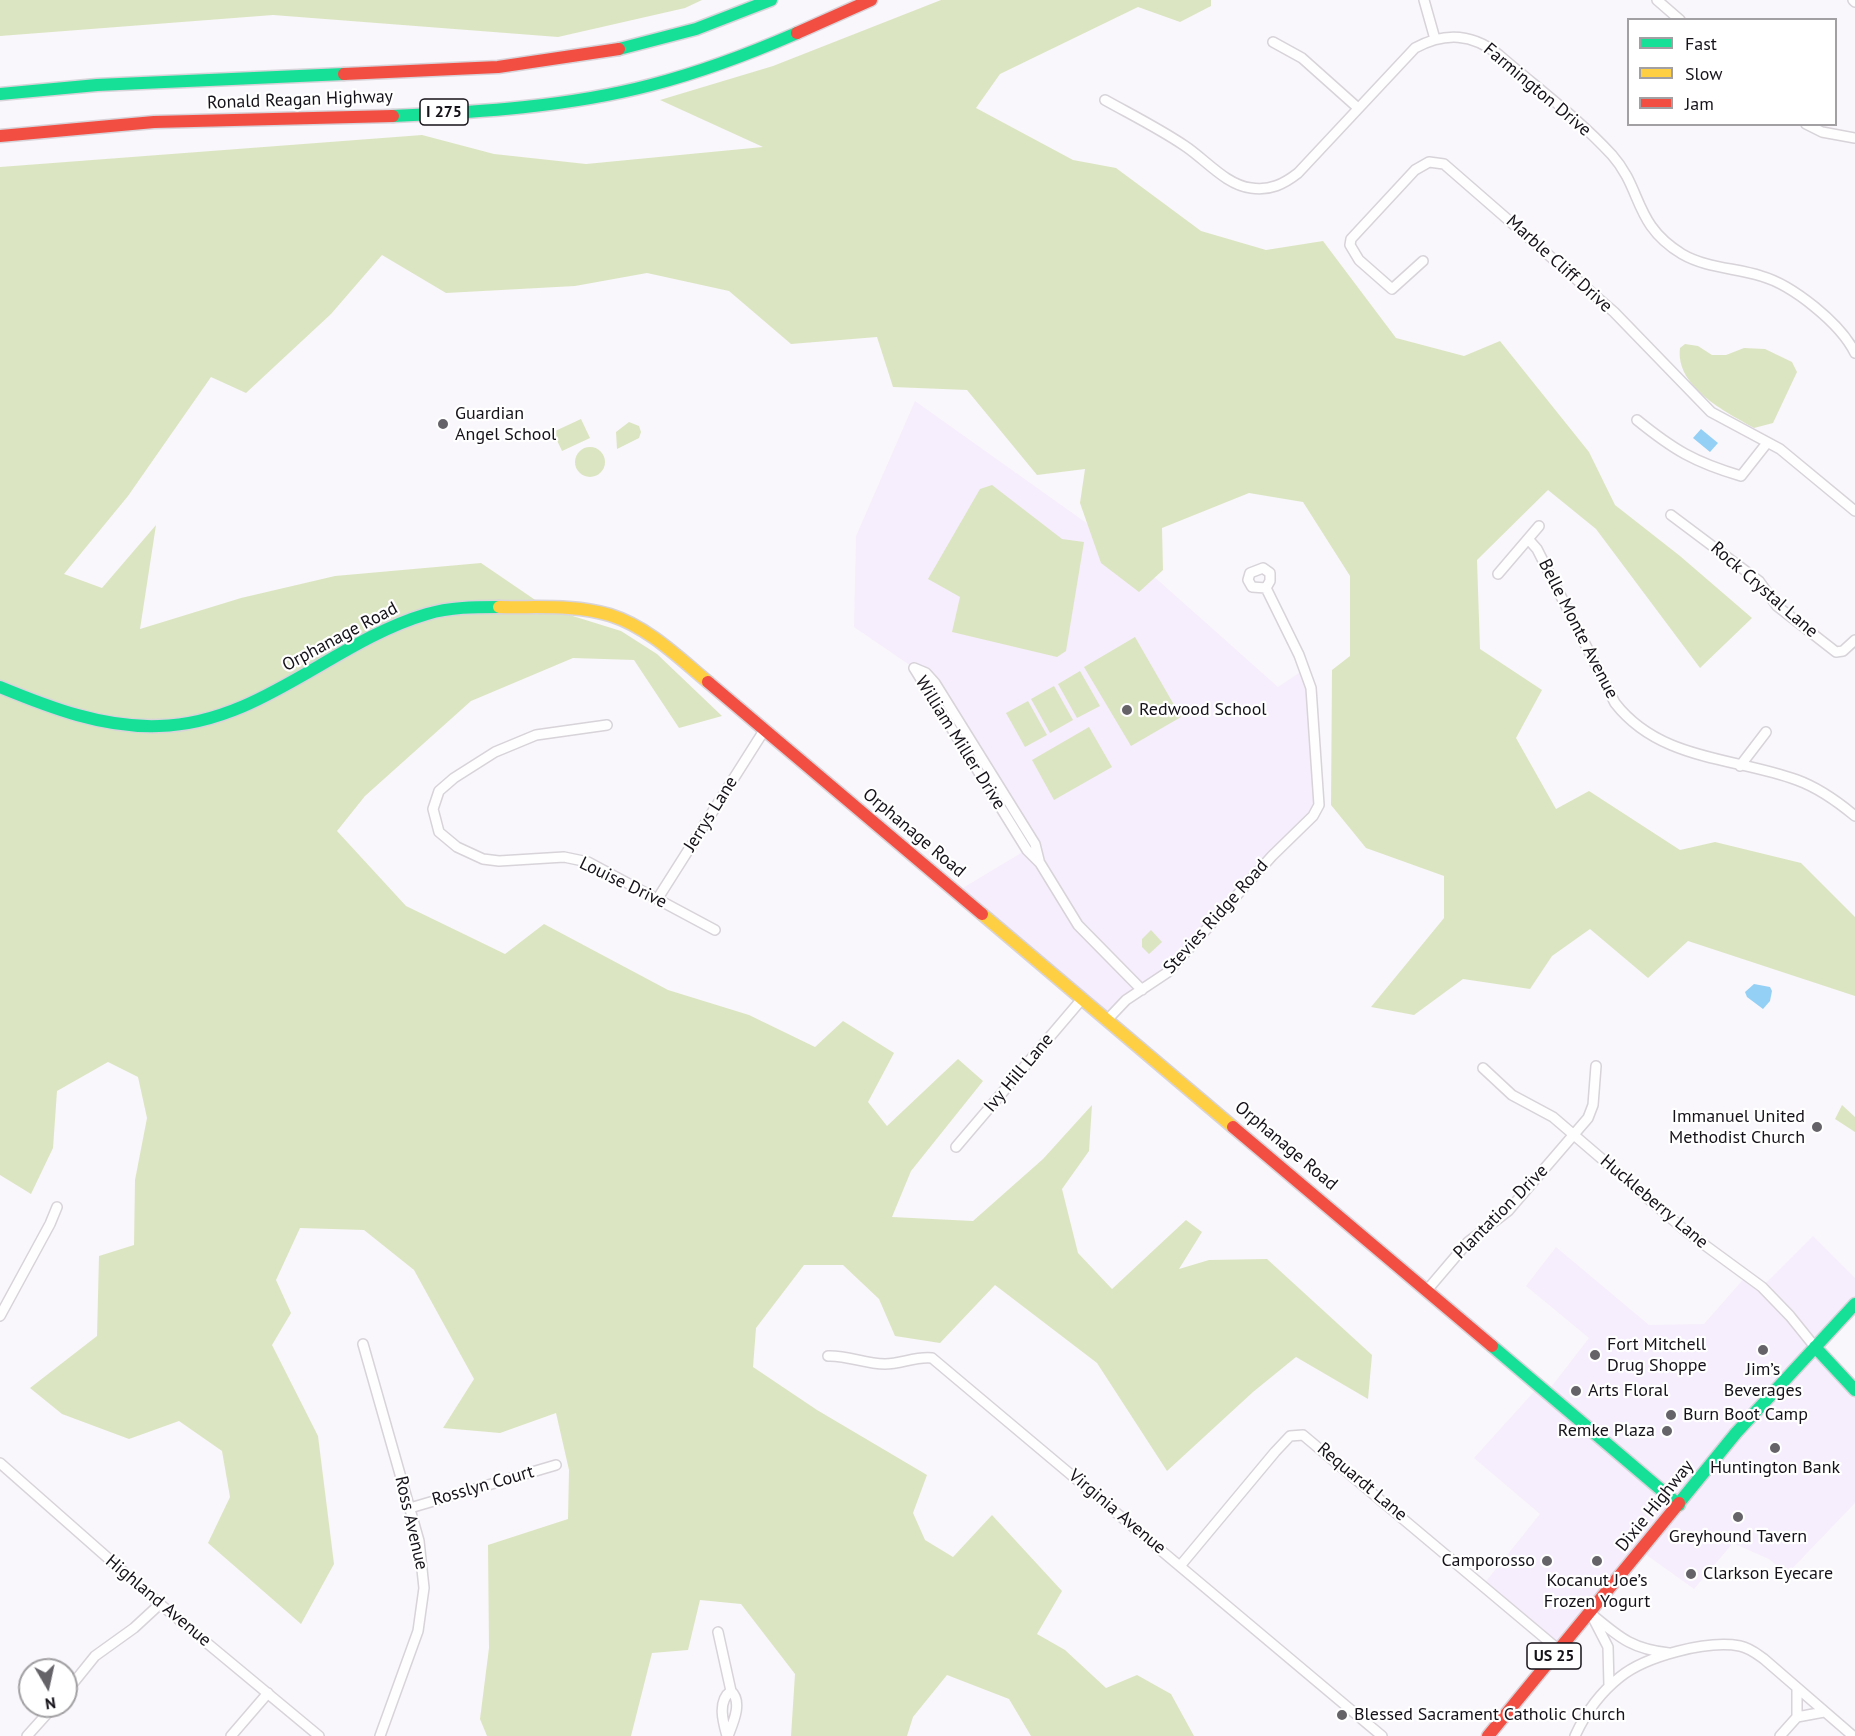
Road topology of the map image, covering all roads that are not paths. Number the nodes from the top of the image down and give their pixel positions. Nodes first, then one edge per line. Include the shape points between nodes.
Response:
1 (771, 0) edge
2 (872, 0) edge
3 (1424, 0) edge
4 (1657, 0) edge
5 (1678, 18) edge
6 (1435, 39) junction
7 (1273, 42) dead end
8 (0, 94) edge
9 (1105, 100) dead end
10 (1358, 108) junction
11 (1811, 126) edge
12 (0, 136) edge
13 (1855, 138) edge
14 (1423, 261) dead end
15 (1855, 353) edge
16 (1636, 420) dead end
17 (1767, 443) junction
18 (1855, 511) edge
19 (1671, 515) dead end
20 (1539, 526) dead end
21 (1529, 540) junction
22 (1498, 574) dead end
23 (1266, 588) dead end
24 (1855, 640) edge
25 (0, 687) edge
26 (607, 725) dead end
27 (765, 729) junction
28 (1766, 732) dead end
29 (1740, 766) junction
30 (1855, 816) edge
31 (1040, 863) junction
32 (658, 898) junction
33 (715, 930) dead end
34 (1142, 990) junction
35 (1082, 999) junction
36 (1107, 1020) junction
37 (1596, 1066) dead end
38 (1483, 1068) dead end
39 (1574, 1135) junction
40 (956, 1147) dead end
41 (57, 1207) dead end
42 (1428, 1289) junction
43 (1855, 1304) edge
44 (0, 1316) edge
45 (363, 1344) dead end
46 (1815, 1347) junction
47 (828, 1356) dead end
48 (1855, 1390) edge
49 (0, 1463) edge
50 (556, 1465) dead end
51 (1679, 1505) junction
52 (410, 1508) junction
53 (1180, 1566) junction
54 (160, 1604) junction
55 (1590, 1613) junction
56 (718, 1632) dead end
57 (1560, 1650) junction
58 (1671, 1653) junction
59 (78, 1677) edge
60 (1609, 1686) junction
61 (1797, 1688) junction
62 (268, 1693) junction
63 (1824, 1712) junction
64 (1797, 1717) junction
65 (43, 1718) edge
66 (27, 1736) edge
67 (231, 1736) edge
68 (319, 1736) edge
69 (380, 1736) edge
70 (727, 1736) edge
71 (1382, 1736) edge
72 (1488, 1736) edge
73 (1575, 1736) edge
74 (1780, 1736) edge
75 (1852, 1736) edge

1 - 8 main road, Ronald Reagan Highway / I 275 via 663,39 520,64 454,71 86,86
2 - 12 main road, Ronald Reagan Highway / I 275 via 721,64 662,82 575,100 471,111 126,125
3 - 6 street
4 - 5 street
6 - 10 street, Farmington Drive via 1408,54
6 - 15 street, Farmington Drive via 1457,36 1488,46 1613,156 1629,180 1650,227 1671,246 1691,258 1763,276 1792,291 1825,317
7 - 10 street via 1302,58
9 - 10 street, Farmington Drive via 1184,145 1231,181 1258,189 1278,186 1298,174
11 - 13 street
14 - 17 street, Marble Cliff Drive via 1392,289 1359,260 1350,245 1405,180 1421,166 1436,161 1614,312 1711,412
16 - 17 street via 1676,451 1741,476
17 - 18 street, Marble Cliff Drive via 1780,449
19 - 24 street, Rock Crystal Lane via 1759,581 1777,606 1836,652
20 - 21 street, Belle Monte Avenue
21 - 22 street, Belle Monte Avenue
21 - 29 street, Belle Monte Avenue via 1624,714 1680,751
23 - 34 street, Stevies Ridge Road via 1311,688 1319,805 1168,972
25 - 27 main road, Orphanage Road via 44,706 92,720 139,726 184,724 250,704 392,628 425,615 466,608 587,608 628,620 650,634
26 - 32 street, Louise Drive via 536,735 495,752 439,791 433,809 435,825 444,839 477,857 499,861 576,859
27 - 32 street, Jerrys Lane
27 - 35 main road, Orphanage Road
28 - 29 street
29 - 30 street, Belle Monte Avenue via 1795,779 1818,789
31 - 31 street, William Miller Drive via 1035,844 935,683 914,668 1027,850
31 - 34 street, William Miller Drive via 1078,925
32 - 33 street, Louise Drive
34 - 36 street, Stevies Ridge Road
35 - 36 main road, Orphanage Road
35 - 40 street, Ivy Hill Lane
36 - 42 main road, Orphanage Road
37 - 39 street, Plantation Drive via 1592,1111
38 - 39 street, Huckleberry Lane via 1512,1095 1541,1108
39 - 42 street, Plantation Drive via 1508,1211 1468,1242
39 - 46 street, Huckleberry Lane via 1687,1232 1762,1287
41 - 44 street
42 - 51 main road, Orphanage Road
43 - 46 main road, Dixie Highway / US 25
45 - 52 street, Ross Avenue
46 - 48 main road
46 - 51 main road, Dixie Highway / US 25 via 1736,1433
47 - 53 street, Virginia Avenue via 882,1364 932,1358
49 - 54 street, Highland Avenue
50 - 52 street, Rosslyn Court
51 - 55 main road, Dixie Highway / US 25
52 - 69 street, Ross Avenue via 422,1565 423,1605 408,1663
53 - 57 street, Requardt Lane via 1290,1436 1303,1435
53 - 71 street, Virginia Avenue
54 - 59 street via 95,1656
54 - 62 street, Highland Avenue
55 - 57 main road, Dixie Highway / US 25
55 - 58 street via 1644,1650
55 - 60 street via 1608,1647
56 - 70 street via 736,1698 736,1717
57 - 72 main road, Dixie Highway / US 25
58 - 60 street via 1632,1669
58 - 61 street via 1711,1646 1743,1647 1764,1659
60 - 73 street
61 - 63 street
61 - 64 street
62 - 67 street
62 - 68 street, Highland Avenue
63 - 64 street
63 - 75 street
64 - 74 street
65 - 66 street

